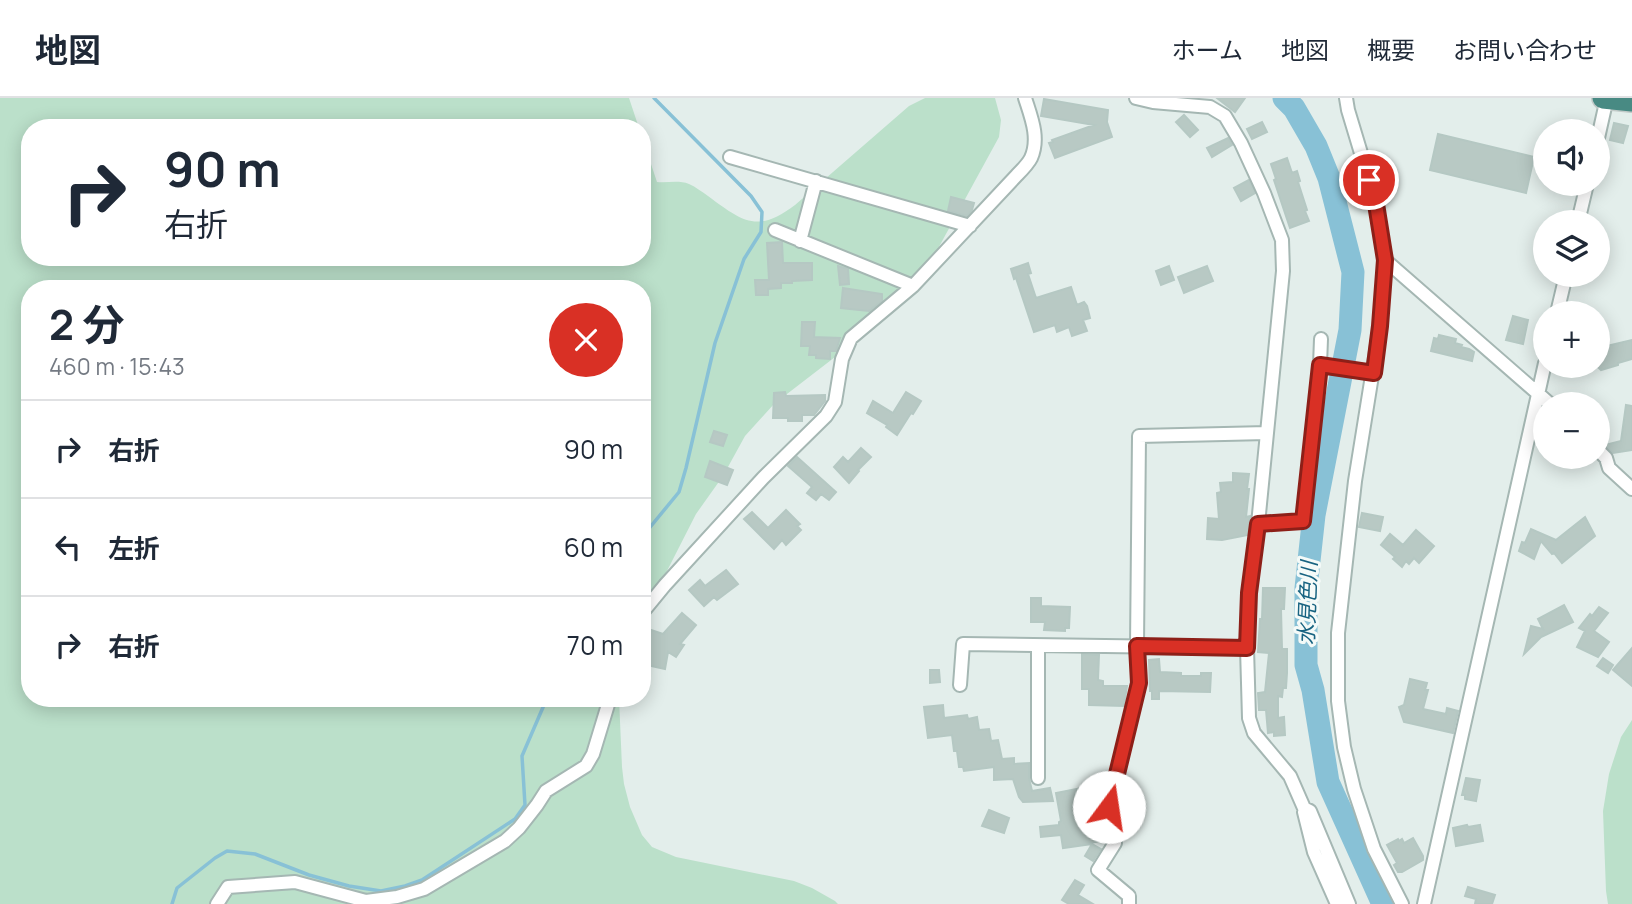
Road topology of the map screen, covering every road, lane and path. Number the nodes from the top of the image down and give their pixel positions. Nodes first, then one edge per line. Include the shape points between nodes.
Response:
1 (1025, 98) edge
2 (1136, 98) edge
3 (1339, 98) edge
4 (1606, 98) edge
5 (1632, 100) edge
6 (1347, 104) edge
7 (1602, 119) edge
8 (730, 157) dead end
9 (816, 181) junction
10 (970, 226) junction
11 (775, 230) dead end
12 (800, 241) junction
13 (1385, 260) junction
14 (913, 286) junction
15 (1321, 339) dead end
16 (1320, 365) junction
17 (1368, 372) junction
18 (1537, 392) edge
19 (1533, 415) edge
20 (1267, 433) junction
21 (1610, 461) edge
22 (1610, 469) edge
23 (1632, 480) edge
24 (1632, 489) edge
25 (1258, 524) junction
26 (651, 602) edge
27 (1038, 646) junction
28 (1137, 646) junction
29 (1247, 648) junction
30 (960, 685) dead end
31 (607, 707) edge
32 (1038, 778) dead end
33 (1304, 808) junction
34 (217, 904) edge
35 (1129, 904) edge
36 (1337, 904) edge
37 (1349, 904) edge
38 (1402, 904) edge
39 (1424, 904) edge

1 - 10 street via 1035,142 1030,159
2 - 20 street via 1210,107 1225,116 1264,193 1282,240 1283,271
3 - 6 street
4 - 5 highway
4 - 7 street
6 - 13 street via 1376,204
8 - 9 street
9 - 10 street
9 - 12 street
10 - 14 street
11 - 12 street
12 - 14 street
13 - 17 street via 1380,326
13 - 18 street
14 - 26 street via 851,338 842,359 835,402 825,416
15 - 16 street
16 - 17 street
16 - 25 street via 1303,521
17 - 38 street via 1338,633 1338,701 1354,789 1374,849
19 - 39 street
20 - 25 street
20 - 28 street via 1139,436
21 - 23 street
22 - 24 street
25 - 29 street
27 - 28 street
27 - 30 street via 963,644
27 - 32 street
28 - 29 street
28 - 35 street via 1139,683 1109,807 1115,843 1098,870 1129,896
29 - 33 street via 1249,718 1254,733 1290,776
31 - 34 street via 586,766 546,791 505,841 424,889 366,901 295,882 228,887
33 - 36 street via 1314,852
33 - 37 street via 1310,811

